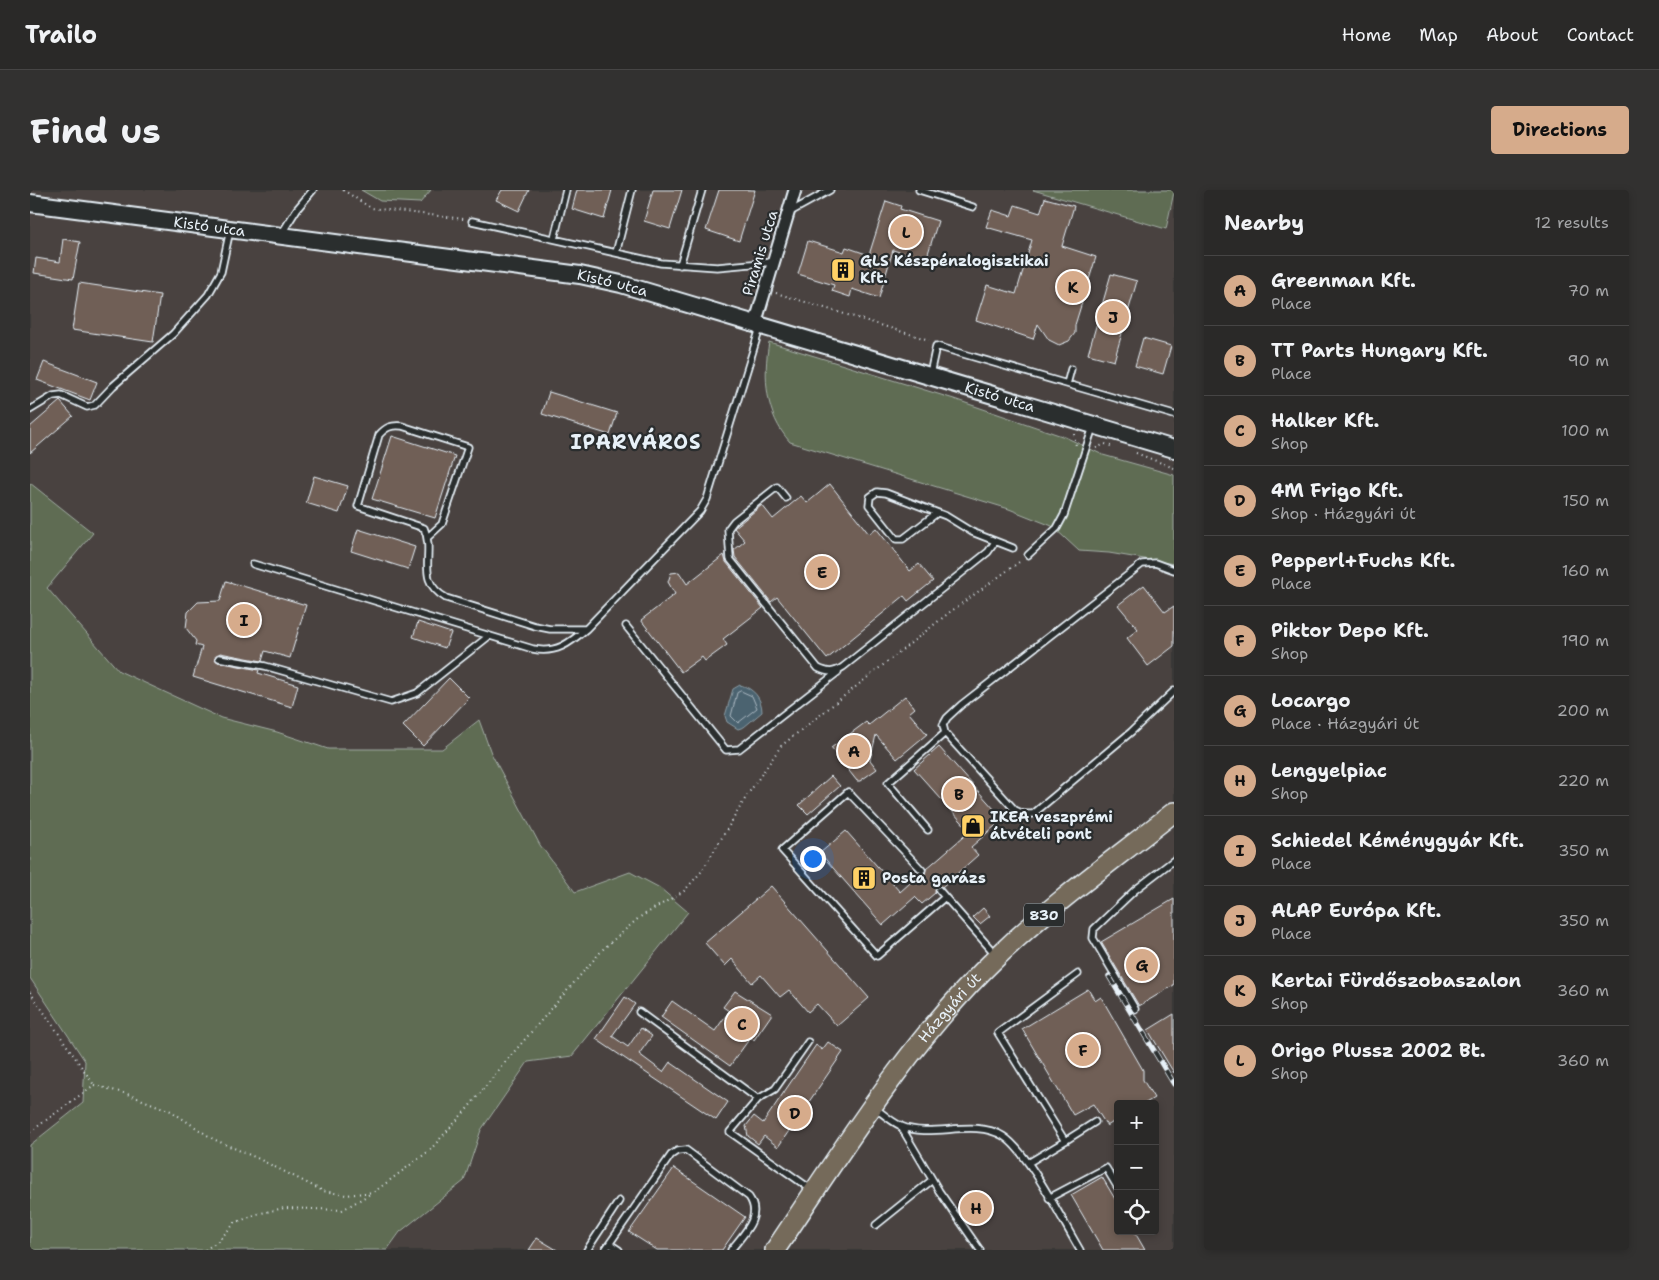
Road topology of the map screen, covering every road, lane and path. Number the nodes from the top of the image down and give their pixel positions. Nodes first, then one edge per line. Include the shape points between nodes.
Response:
1 (313, 190) edge
2 (343, 190) edge
3 (566, 190) edge
4 (632, 190) edge
5 (702, 190) edge
6 (795, 190) edge
7 (830, 190) edge
8 (918, 190) edge
9 (30, 203) edge
10 (973, 207) dead end
11 (788, 213) junction
12 (472, 220) joint
13 (230, 230) junction
14 (281, 236) junction
15 (554, 239) junction
16 (616, 253) junction
17 (774, 262) junction
18 (680, 265) junction
19 (765, 290) junction
20 (758, 325) junction
21 (936, 346) junction
22 (1071, 369) dead end
23 (929, 376) junction
24 (1067, 384) junction
25 (30, 410) edge
26 (1174, 415) edge
27 (1094, 425) junction
28 (1071, 431) dead end
29 (1119, 448) dead end
30 (1174, 449) edge
31 (1128, 450) dead end
32 (1085, 452) junction
33 (1174, 468) edge
34 (786, 498) dead end
35 (937, 512) junction
36 (428, 537) junction
37 (995, 542) junction
38 (1013, 548) dead end
39 (1028, 555) joint
40 (253, 564) dead end
41 (1174, 570) edge
42 (626, 626) dead end
43 (586, 629) junction
44 (489, 636) junction
45 (219, 658) dead end
46 (844, 667) junction
47 (1174, 691) edge
48 (945, 733) junction
49 (1174, 812) edge
50 (928, 830) dead end
51 (1174, 860) edge
52 (922, 870) dead end
53 (939, 890) dead end
54 (945, 897) junction
55 (998, 956) junction
56 (1078, 974) dead end
57 (30, 992) edge
58 (1135, 1009) dead end
59 (639, 1012) dead end
60 (808, 1042) dead end
61 (94, 1085) junction
62 (758, 1099) junction
63 (873, 1106) junction
64 (1095, 1122) dead end
65 (900, 1126) junction
66 (30, 1132) edge
67 (1065, 1141) junction
68 (1028, 1163) junction
69 (932, 1180) junction
70 (1114, 1181) edge
71 (374, 1192) junction
72 (815, 1192) junction
73 (1049, 1198) junction
74 (619, 1201) dead end
75 (876, 1225) dead end
76 (610, 1244) junction
77 (205, 1250) edge
78 (587, 1250) edge
79 (605, 1250) edge
80 (619, 1250) edge
81 (731, 1250) edge
82 (776, 1250) edge
83 (980, 1250) edge
84 (1080, 1250) edge

1 - 14 lane
2 - 12 path via 371,208
3 - 15 lane
4 - 16 lane
5 - 18 lane
6 - 11 street, Piramis utca
7 - 11 lane
8 - 10 lane
9 - 13 street, Kistó utca
11 - 17 street, Piramis utca
12 - 15 lane
13 - 14 street, Kistó utca
13 - 25 lane via 221,272 208,295 173,334 95,406 87,407 53,396
14 - 20 street, Kistó utca via 580,275
15 - 16 lane
16 - 18 lane
17 - 18 lane
17 - 19 street, Piramis utca
19 - 20 street, Piramis utca
19 - 21 path via 933,341
20 - 23 street, Kistó utca
20 - 43 lane via 707,498 700,511
21 - 23 lane
21 - 24 lane
22 - 24 lane
23 - 27 street, Kistó utca
24 - 26 lane
27 - 30 street, Kistó utca
27 - 32 lane
28 - 32 path via 1075,435 1076,449
29 - 32 path via 1104,444 1093,453
31 - 33 path
32 - 39 lane via 1057,528
34 - 46 lane via 777,487 734,521 728,529 730,559 818,668 835,672
35 - 35 lane via 876,492 870,497 869,505 896,539 903,539
35 - 37 lane
36 - 36 lane via 424,528 414,523 358,506 379,435 392,425 468,447 442,524
36 - 43 lane via 429,578 438,593 446,598 535,626
37 - 38 lane
37 - 46 lane via 988,552
39 - 71 path via 950,612 781,746 702,871 684,891 640,917 604,948 429,1151
40 - 44 lane
41 - 48 lane via 1155,563 1142,564 961,705 946,718 943,725
42 - 46 lane via 726,750 739,749
43 - 44 lane via 571,643 545,652
44 - 45 lane via 417,694 391,702 265,666
47 - 48 lane via 1131,732 1033,814 1015,810
48 - 50 lane via 888,783
49 - 55 main road, Házgyári út / 830 via 1033,924
51 - 58 lane via 1135,890 1094,929 1092,938
52 - 54 lane via 848,792 782,850 877,956
53 - 54 lane
54 - 55 lane
55 - 63 main road, Házgyári út / 830 via 927,1033
56 - 67 lane via 998,1033
57 - 61 path
59 - 62 lane
60 - 62 lane via 775,1088
61 - 66 path
61 - 71 path via 171,1111 213,1139 323,1191 346,1194
62 - 72 lane via 730,1132
63 - 65 lane
63 - 72 main road, Házgyári út / 830
64 - 67 lane
65 - 68 lane via 988,1131 1002,1135
65 - 69 lane
67 - 68 lane
68 - 73 lane
69 - 75 lane
69 - 83 lane
70 - 73 lane via 1106,1168
71 - 77 path via 342,1210 284,1208 256,1214 235,1223
72 - 82 main road, Házgyári út / 830
73 - 84 lane
74 - 78 lane
76 - 79 lane
76 - 80 lane
76 - 81 lane via 671,1155 686,1150 749,1197 755,1207 754,1216

